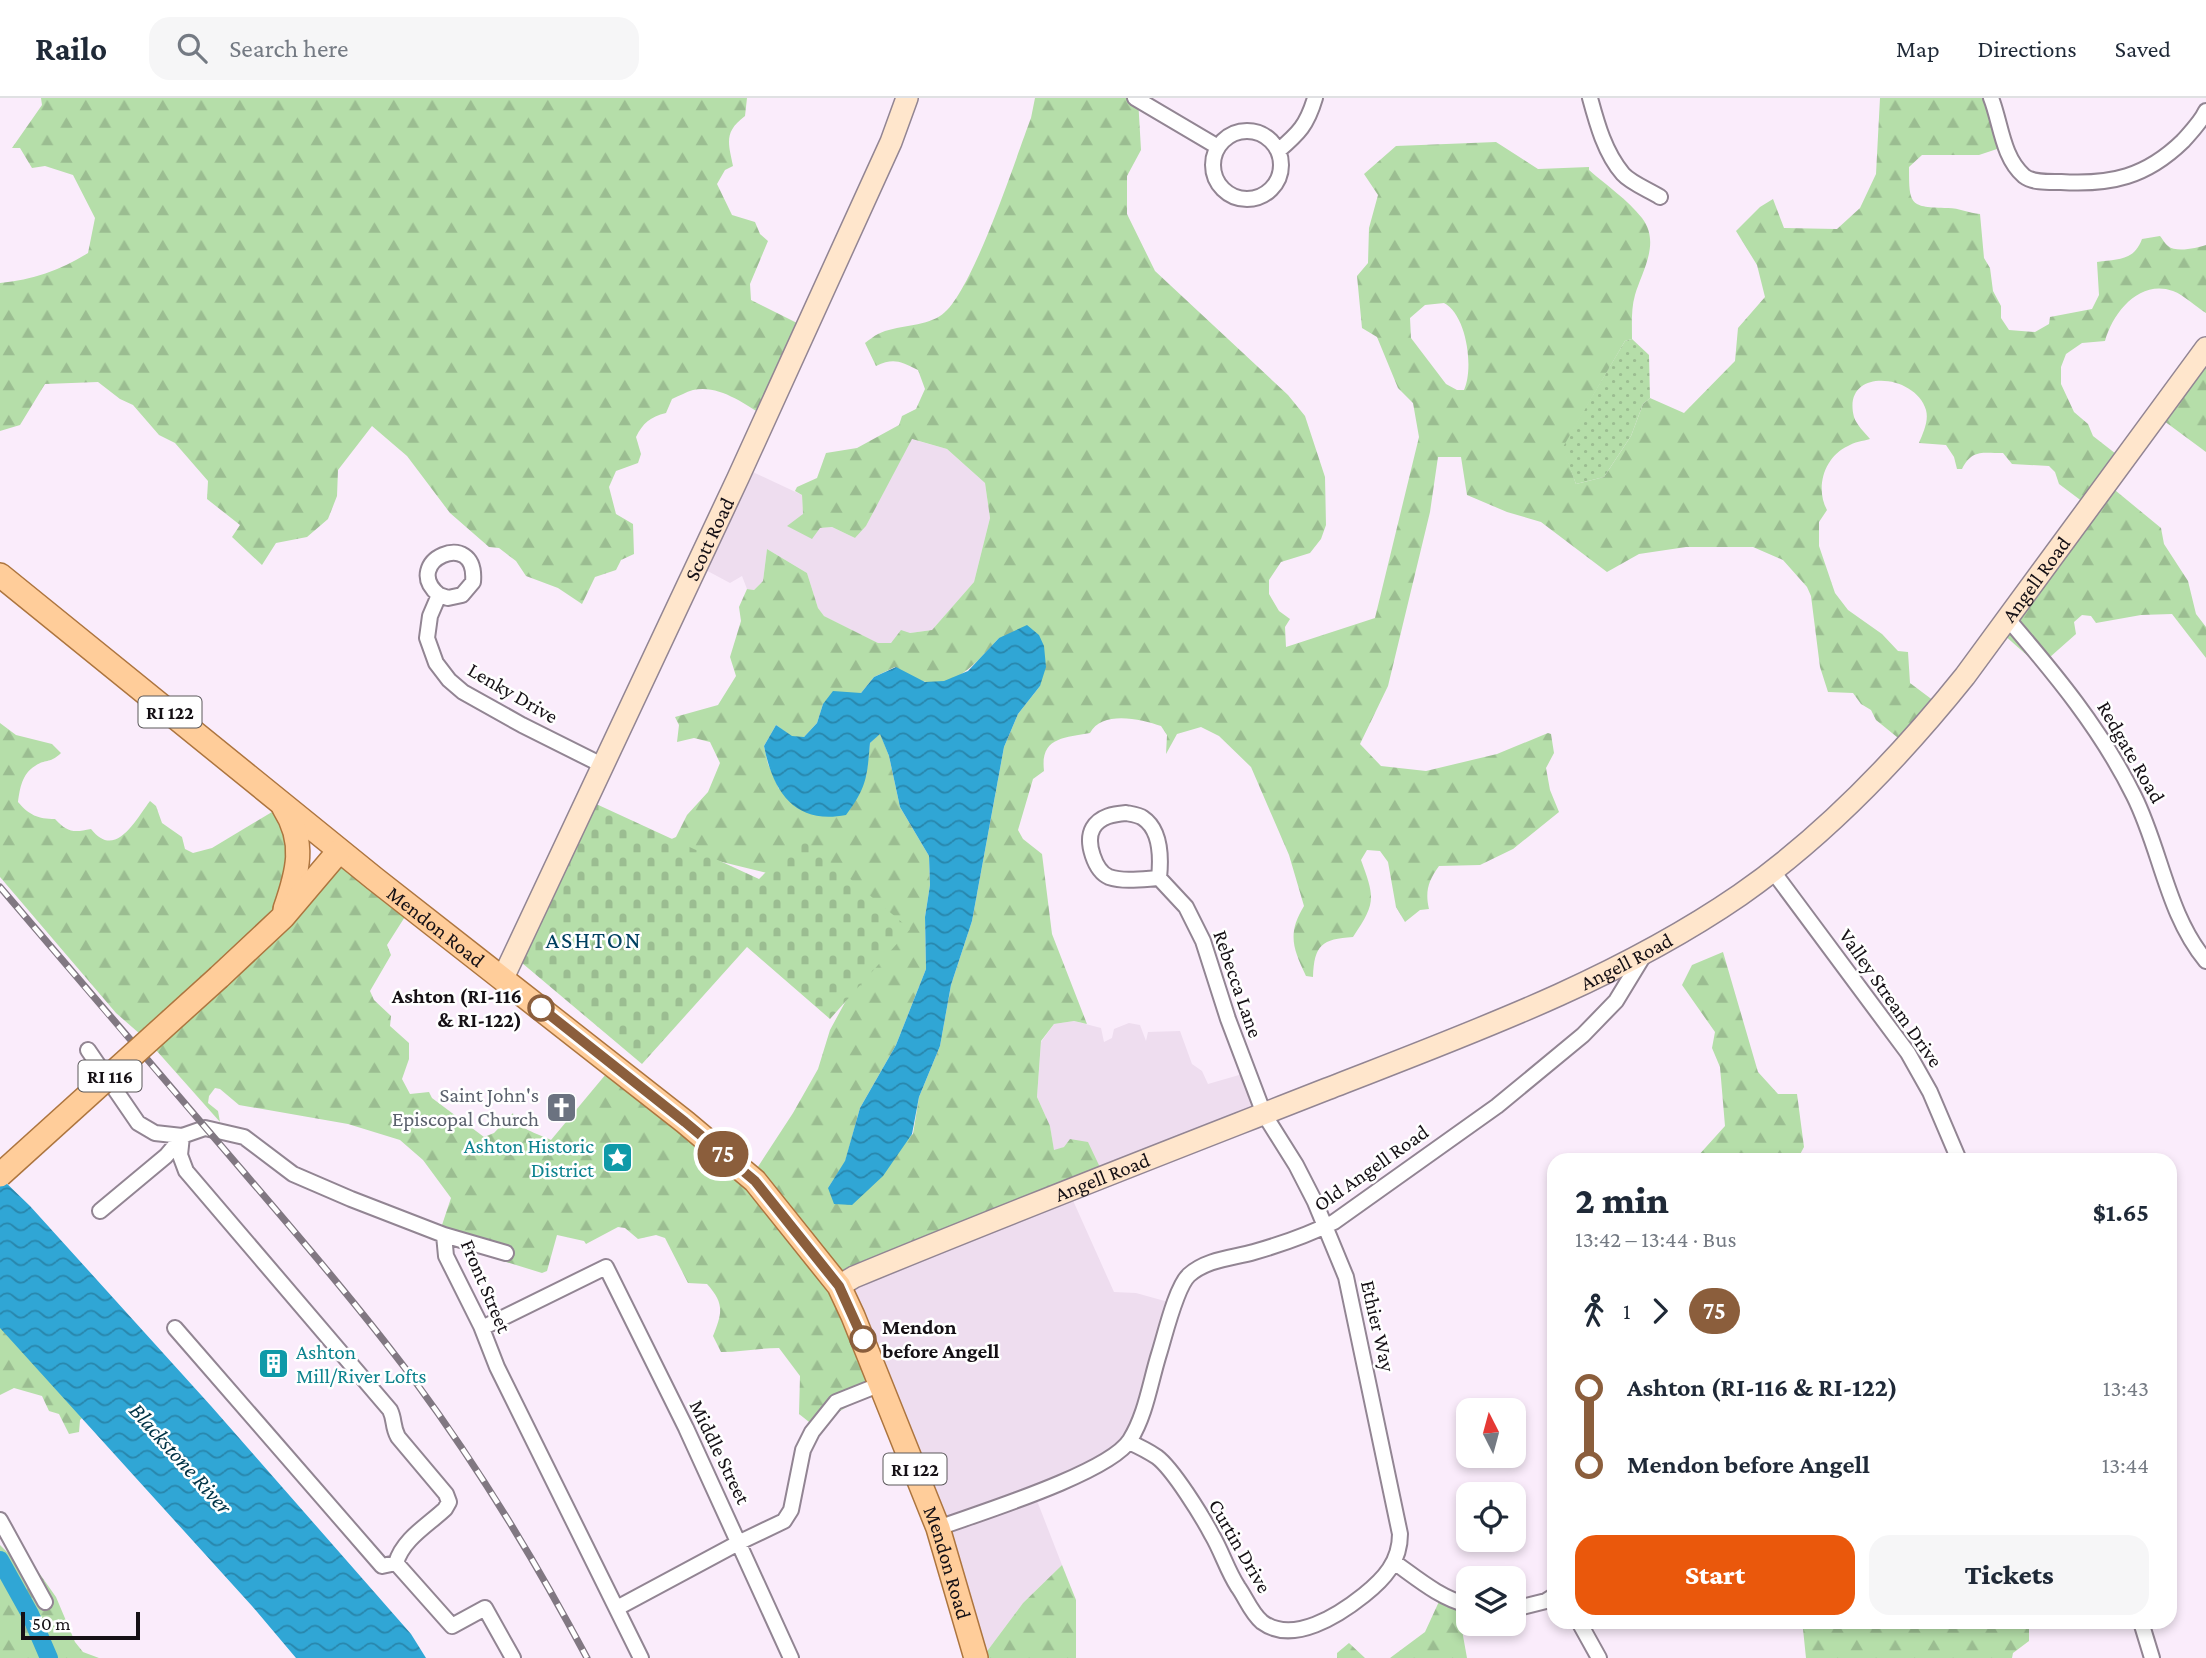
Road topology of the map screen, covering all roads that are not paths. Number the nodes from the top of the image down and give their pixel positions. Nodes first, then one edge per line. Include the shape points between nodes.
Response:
1 (908, 98) edge
2 (1135, 98) edge
3 (1315, 98) edge
4 (1590, 98) edge
5 (1991, 98) edge
6 (2206, 111) edge
7 (1218, 147) junction
8 (1278, 151) junction
9 (1660, 197) dead end
10 (2206, 348) edge
11 (0, 575) edge
12 (439, 595) dead end
13 (2007, 618) junction
14 (602, 765) junction
15 (273, 794) junction
16 (339, 850) junction
17 (1772, 870) junction
18 (1159, 878) junction
19 (283, 916) junction
20 (1644, 953) junction
21 (2206, 961) edge
22 (503, 978) junction
23 (88, 1050) dead end
24 (1264, 1114) junction
25 (183, 1136) junction
26 (1956, 1153) edge
27 (0, 1175) edge
28 (100, 1211) dead end
29 (1324, 1227) junction
30 (443, 1235) junction
31 (506, 1253) dead end
32 (839, 1286) junction
33 (175, 1328) dead end
34 (482, 1328) junction
35 (881, 1384) junction
36 (1129, 1442) junction
37 (0, 1520) edge
38 (938, 1528) junction
39 (740, 1542) junction
40 (1394, 1562) junction
41 (396, 1563) junction
42 (1547, 1600) edge
43 (45, 1602) dead end
44 (1456, 1602) edge
45 (1526, 1606) edge
46 (617, 1608) junction
47 (1583, 1629) edge
48 (2143, 1629) edge
49 (513, 1658) edge
50 (641, 1658) edge
51 (792, 1658) edge
52 (976, 1658) edge
53 (1599, 1658) edge
54 (2152, 1658) edge

1 - 14 main road, Scott Road via 738,478
2 - 7 street
3 - 8 street via 1300,132
4 - 9 street via 1608,151 1624,175
5 - 6 street via 2006,150 2024,176 2066,183 2102,182 2152,166 2190,133
7 - 8 street via 1228,137 1256,132
7 - 8 street via 1212,162 1214,177 1223,190 1237,198 1267,193 1281,166
10 - 13 main road, Angell Road
11 - 15 main road, Mendon Road / RI 122
12 - 14 street, Lenky Drive via 427,638 436,663 449,680 522,725
13 - 17 main road, Angell Road via 1899,755
13 - 21 street, Redgate Road via 2066,686 2133,793 2180,920
14 - 22 main road, Scott Road
15 - 16 main road, Mendon Road / RI 122
15 - 19 main road via 291,820 298,844
16 - 19 main road, RI 116
16 - 22 main road, Mendon Road
17 - 20 main road, Angell Road via 1740,895
17 - 26 street, Valley Stream Drive via 1908,1053
18 - 18 street via 1160,849 1144,818 1110,814 1094,826 1092,851 1107,876
18 - 24 street, Rebecca Lane via 1186,907 1203,941
19 - 27 main road, RI 116, bridge
20 - 24 main road, Angell Road via 1497,1021
20 - 29 street, Old Angell Road via 1616,1001 1583,1035 1497,1107
22 - 32 main road, Mendon Road via 755,1181
23 - 25 street, Front Street via 138,1123 155,1133
24 - 29 street, Ethier Way via 1303,1177
24 - 32 main road, Angell Road via 960,1233
25 - 28 street
25 - 30 street, Front Street via 205,1128 244,1137 293,1174
25 - 41 street via 180,1155 186,1171 390,1409 398,1437 446,1494 449,1502 445,1509 408,1542
29 - 36 street, Old Angell Road via 1219,1260 1190,1275 1175,1303
29 - 40 street, Ethier Way via 1346,1278 1372,1393 1400,1534
30 - 31 street
30 - 34 street, Front Street via 446,1256
32 - 35 main road, Mendon Road / RI 122
33 - 41 street via 382,1566
34 - 39 street, Middle Street via 606,1267
34 - 46 street, Front Street
35 - 38 main road, Mendon Road / RI 122
35 - 39 street via 836,1402 803,1450 785,1521
36 - 38 street via 1118,1453 1043,1490
36 - 40 street, Curtin Drive via 1157,1457 1178,1482 1234,1581 1264,1623 1282,1630 1299,1629 1327,1619 1375,1586
37 - 43 street
38 - 52 main road, Mendon Road / RI 122
39 - 46 street
39 - 51 street, Middle Street
40 - 44 street
41 - 49 street via 452,1626 485,1608
42 - 45 street
46 - 50 street, Front Street
47 - 53 street
48 - 54 street

